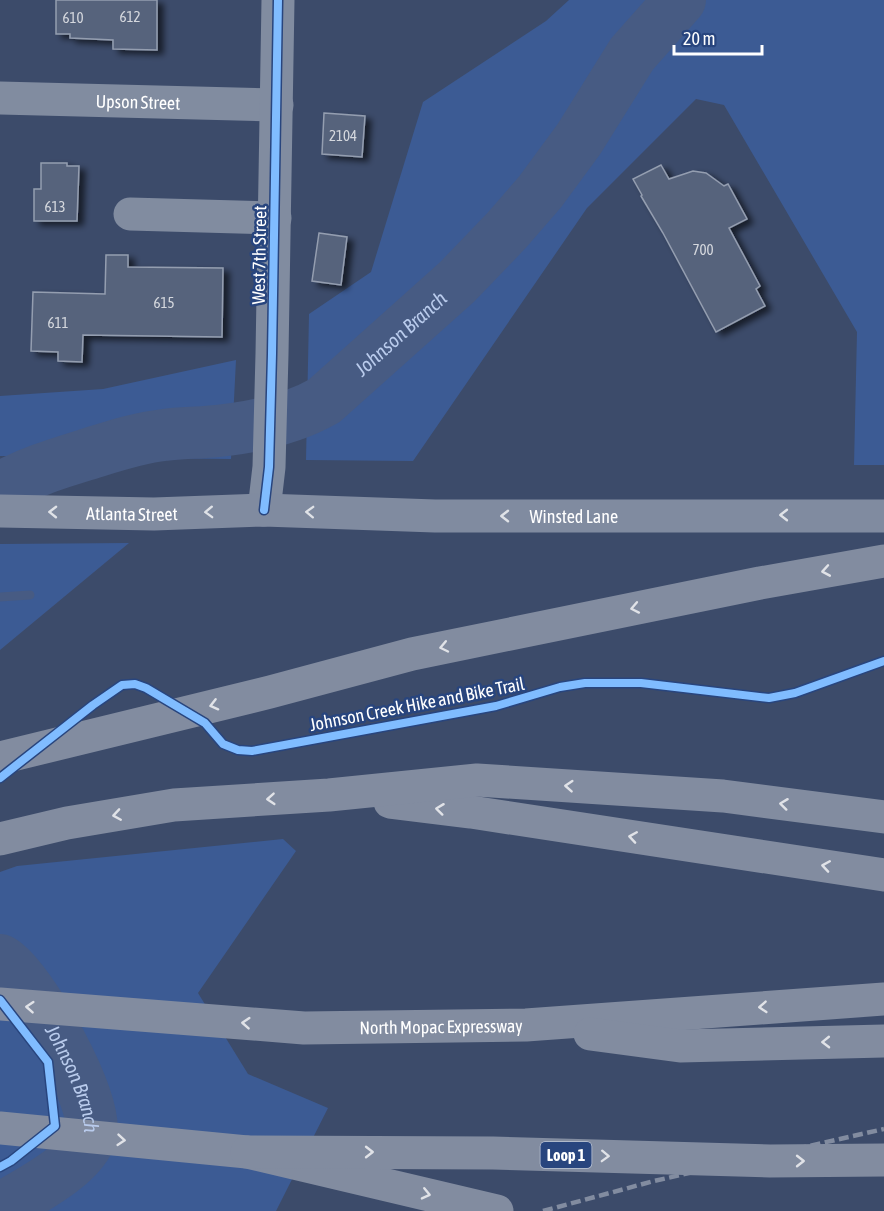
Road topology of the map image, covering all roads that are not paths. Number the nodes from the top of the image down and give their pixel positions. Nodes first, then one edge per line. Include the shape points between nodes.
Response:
1 (279, 0) edge
2 (0, 98) edge
3 (277, 105) junction
4 (130, 214) dead end
5 (274, 218) junction
6 (264, 510) junction
7 (0, 512) edge
8 (884, 516) edge
9 (884, 561) edge
10 (0, 758) edge
11 (329, 795) junction
12 (884, 816) edge
13 (0, 839) edge
14 (884, 875) edge
15 (884, 999) edge
16 (0, 1004) edge
17 (526, 1025) junction
18 (884, 1041) edge
19 (0, 1128) edge
20 (247, 1152) junction
21 (884, 1160) edge
22 (496, 1211) edge

1 - 3 street, West 7th Street
2 - 3 street, Upson Street
3 - 5 street, West 7th Street
4 - 5 street
5 - 6 street, West 7th Street via 269,467
6 -> 7 main road, Atlanta Street via 154,514
8 -> 6 main road, Winsted Lane via 435,516
9 -> 10 highway via 435,649
12 -> 11 highway via 723,796 477,780
11 -> 13 highway via 174,805
14 -> 11 highway via 471,812
15 -> 17 highway, North Mopac Expressway
17 -> 16 highway, North Mopac Expressway via 304,1028
18 -> 17 highway via 680,1046
19 -> 20 highway, Loop 1
20 -> 21 highway, Loop 1, bridge
20 -> 22 highway, bridge

